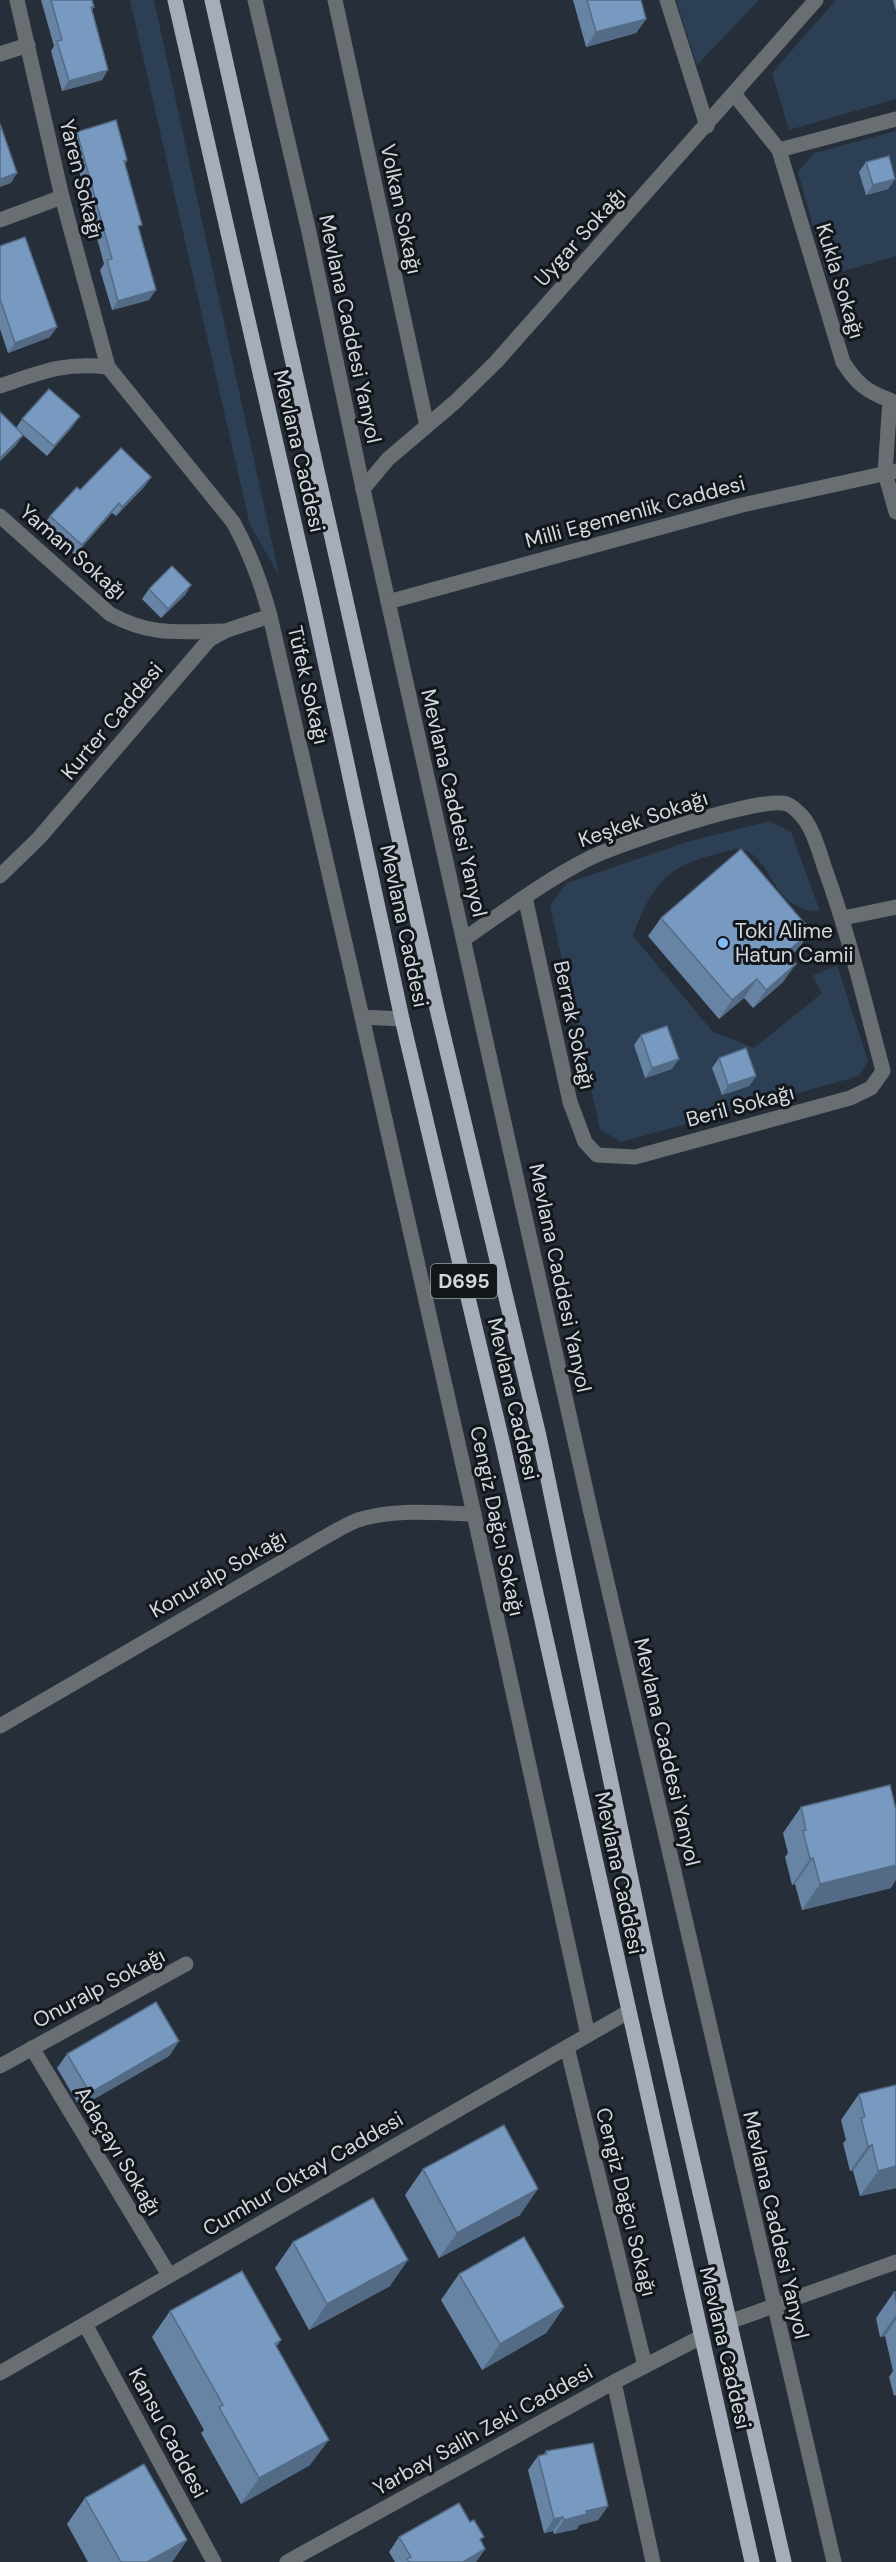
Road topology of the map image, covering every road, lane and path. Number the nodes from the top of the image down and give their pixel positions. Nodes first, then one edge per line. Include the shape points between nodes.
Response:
1 (18, 0) edge
2 (175, 0) edge
3 (212, 0) edge
4 (255, 0) edge
5 (335, 0) edge
6 (667, 0) edge
7 (816, 0) edge
8 (28, 45) junction
9 (0, 54) edge
10 (734, 94) junction
11 (896, 119) edge
12 (707, 126) junction
13 (778, 150) junction
14 (62, 197) junction
15 (0, 220) edge
16 (108, 367) junction
17 (0, 386) edge
18 (893, 399) edge
19 (427, 426) junction
20 (891, 472) edge
21 (363, 489) junction
22 (896, 512) edge
23 (0, 516) edge
24 (388, 602) junction
25 (270, 616) junction
26 (225, 631) junction
27 (0, 876) edge
28 (525, 897) junction
29 (896, 907) edge
30 (843, 918) junction
31 (464, 939) junction
32 (362, 1017) junction
33 (402, 1019) junction
34 (597, 1155) joint
35 (474, 1514) junction
36 (0, 1726) edge
37 (186, 1964) dead end
38 (628, 2012) junction
39 (588, 2035) junction
40 (567, 2047) junction
41 (32, 2048) junction
42 (0, 2066) edge
43 (896, 2262) edge
44 (168, 2275) junction
45 (773, 2305) junction
46 (729, 2322) junction
47 (85, 2324) junction
48 (701, 2337) junction
49 (645, 2366) junction
50 (0, 2373) edge
51 (614, 2382) junction
52 (214, 2562) edge
53 (287, 2562) edge
54 (653, 2562) edge
55 (752, 2562) edge
56 (784, 2562) edge
57 (834, 2562) edge

1 - 8 street, Yaren Sokağı
2 - 33 main road, Mevlana Caddesi / D695
3 - 46 main road, Mevlana Caddesi / D695 via 438,1013 539,1436 656,1999
4 - 21 street, Mevlana Caddesi Yanyol
5 - 19 street, Volkan Sokağı
6 - 12 street
7 - 10 street, Uygar Sokağı
8 - 9 street
8 - 14 street, Yaren Sokağı
10 - 12 street, Uygar Sokağı
10 - 13 street, Kukla Sokağı
11 - 13 street
12 - 19 street, Uygar Sokağı via 496,362
13 - 18 street, Kukla Sokağı via 843,363 855,381 872,394
14 - 15 street
14 - 16 street, Yaren Sokağı
16 - 17 street via 63,366
16 - 25 street, Tüfek Sokağı via 232,522 260,576
18 - 20 street, Kukla Sokağı
19 - 21 street, Uygar Sokağı via 388,459
20 - 22 street, Kukla Sokağı
20 - 24 street, Milli Egemenlik Caddesi via 719,511
21 - 24 street, Mevlana Caddesi Yanyol
23 - 26 street, Yaman Sokağı via 110,614 130,625 152,631
24 - 31 street, Mevlana Caddesi Yanyol
25 - 26 street, Kurter Caddesi
25 - 32 street, Tüfek Sokağı
26 - 27 street, Kurter Caddesi via 209,640 39,838
28 - 30 street, Keşkek Sokağı via 588,859 640,839 724,813 786,804 800,813 808,825
28 - 31 street, Keşkek Sokağı
28 - 34 street, Berrak Sokağı via 570,1102 585,1142
29 - 30 street
30 - 34 street, Beril Sokağı via 884,1071 871,1088 850,1098 635,1157
31 - 45 street, Mevlana Caddesi Yanyol via 593,1524
32 - 33 street
32 - 35 street, Cengiz Dağcı Sokağı
33 - 38 main road, Mevlana Caddesi / D695 via 502,1441
35 - 36 street, Konuralp Sokağı via 379,1515 356,1521
35 - 39 street, Cengiz Dağcı Sokağı
37 - 41 street, Onuralp Sokağı
38 - 39 street, Cumhur Oktay Caddesi
38 - 48 main road, Mevlana Caddesi / D695
39 - 40 street, Cumhur Oktay Caddesi
40 - 44 street, Cumhur Oktay Caddesi
40 - 49 street, Cengiz Dağcı Sokağı
41 - 42 street, Onuralp Sokağı
41 - 44 street, Adaçayı Sokağı
43 - 45 street
44 - 47 street, Cumhur Oktay Caddesi
45 - 46 street
45 - 57 street, Mevlana Caddesi Yanyol
46 - 56 main road, Mevlana Caddesi / D695
47 - 50 street, Cumhur Oktay Caddesi
47 - 52 street, Kansu Caddesi
48 - 49 street, Yarbay Salih Zeki Caddesi
48 - 55 main road, Mevlana Caddesi / D695
49 - 51 street, Yarbay Salih Zeki Caddesi
51 - 53 street, Yarbay Salih Zeki Caddesi
51 - 54 street

